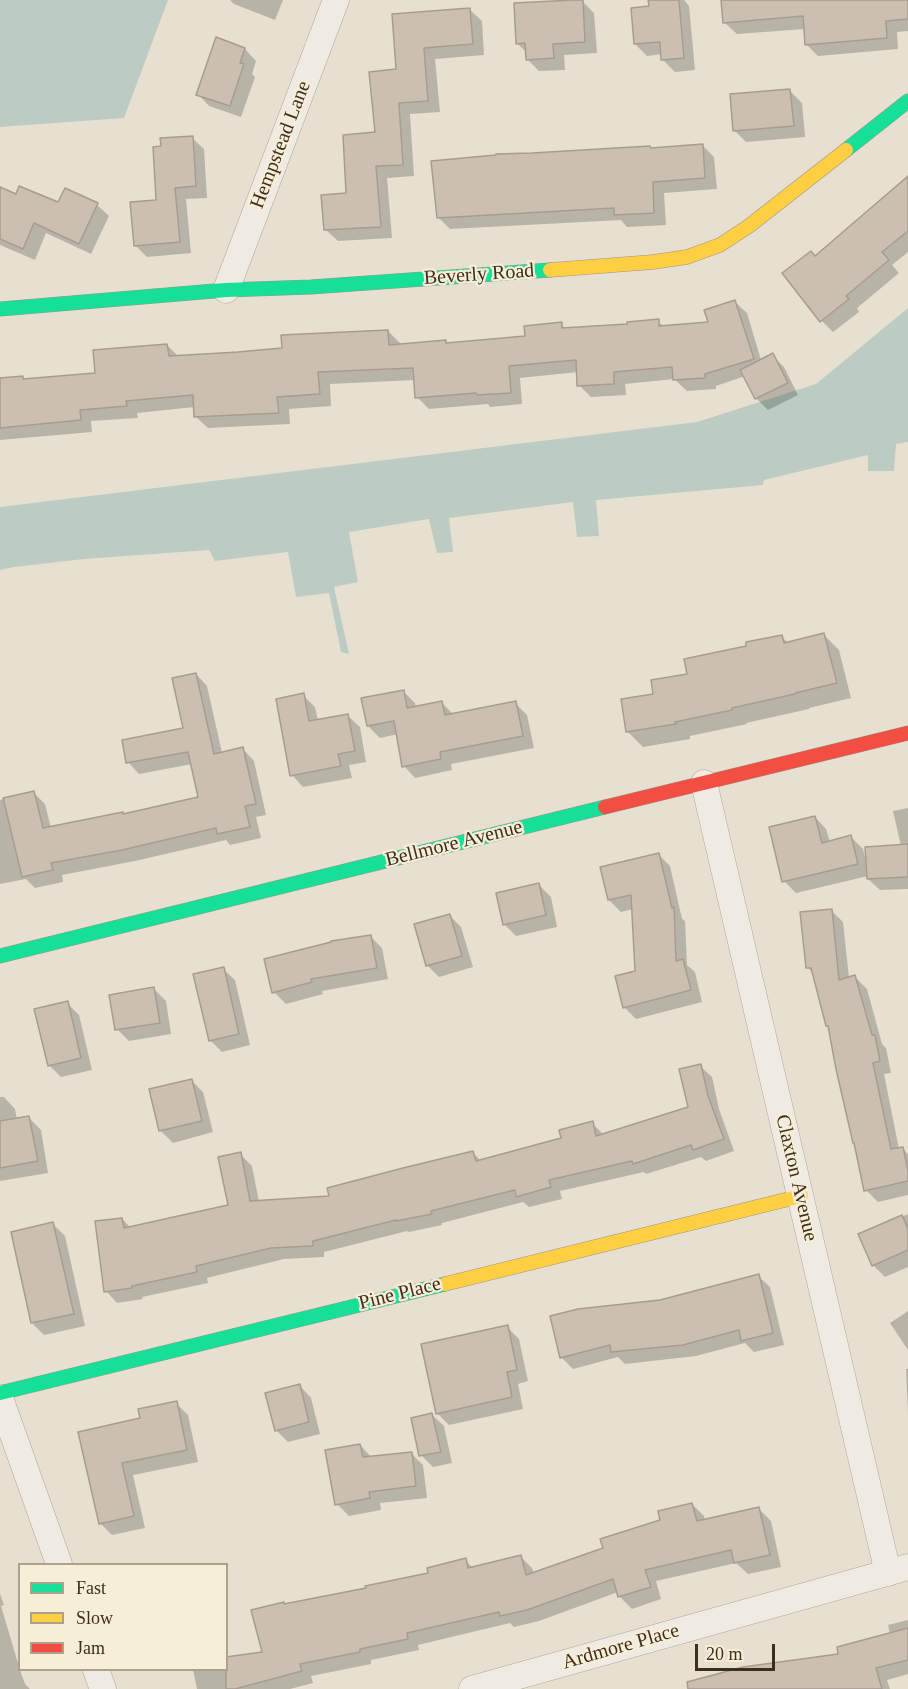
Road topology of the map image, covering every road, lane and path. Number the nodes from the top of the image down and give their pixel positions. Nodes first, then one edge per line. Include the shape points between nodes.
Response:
1 (336, 0) edge
2 (908, 101) edge
3 (226, 290) junction
4 (0, 309) edge
5 (908, 733) edge
6 (704, 783) junction
7 (0, 956) edge
8 (801, 1196) junction
9 (0, 1393) edge
10 (0, 1398) edge
11 (59, 1563) edge
12 (898, 1570) edge
13 (96, 1671) edge
14 (103, 1689) edge
15 (472, 1689) edge

1 - 3 street, Hempstead Lane
2 - 3 street, Beverly Road via 749,226 720,245 687,257
3 - 4 street, Beverly Road
5 - 6 street, Bellmore Avenue
6 - 7 street, Bellmore Avenue
6 - 8 street, Claxton Avenue
8 - 9 street, Pine Place
8 - 12 street, Claxton Avenue
10 - 11 street
12 - 15 street, Ardmore Place
13 - 14 street

